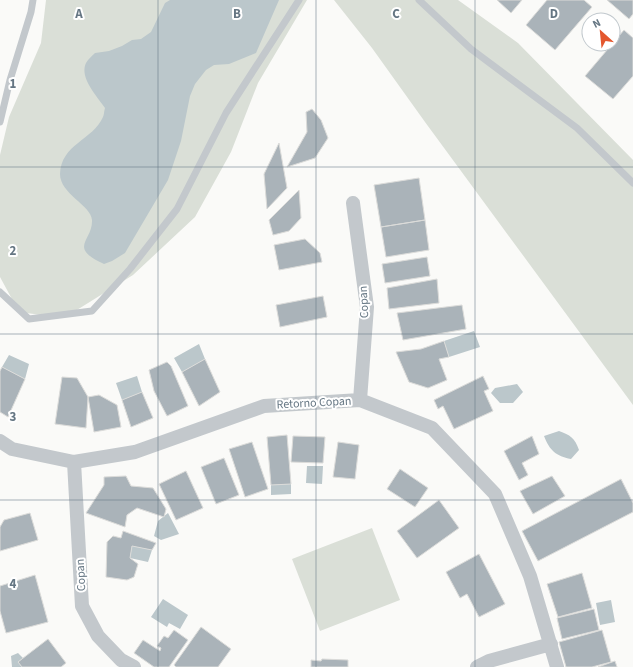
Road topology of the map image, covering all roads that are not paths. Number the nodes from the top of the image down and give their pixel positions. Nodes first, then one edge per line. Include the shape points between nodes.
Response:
1 (33, 0) edge
2 (300, 0) edge
3 (419, 0) edge
4 (0, 122) edge
5 (633, 183) edge
6 (354, 203) dead end
7 (0, 292) edge
8 (360, 400) junction
9 (0, 441) edge
10 (74, 462) junction
11 (551, 644) junction
12 (134, 667) edge
13 (477, 667) edge
14 (557, 667) edge

1 - 4 lane via 32,12 10,80
2 - 7 lane via 226,113 178,209 92,311 28,319
3 - 5 lane via 471,49 577,128
6 - 8 street, Copan via 367,308
8 - 10 street, Retorno Copan via 264,406 135,452
8 - 11 street, Retorno Copan via 432,428 495,494 530,576
9 - 10 street, Retorno Copan via 12,449
10 - 12 street, Copan via 82,606 98,636 121,660
11 - 13 street via 489,661
11 - 14 street, Retorno Copan

